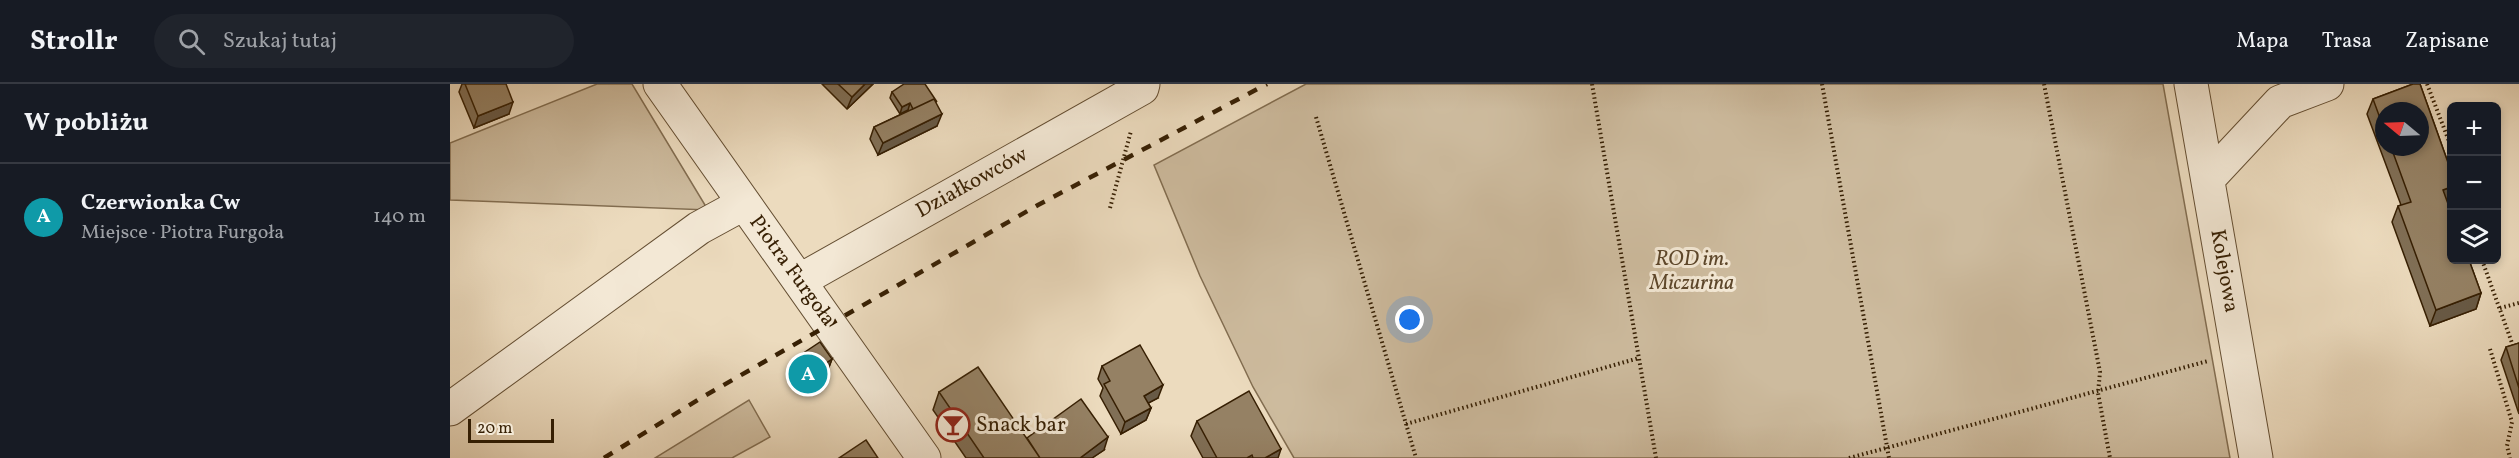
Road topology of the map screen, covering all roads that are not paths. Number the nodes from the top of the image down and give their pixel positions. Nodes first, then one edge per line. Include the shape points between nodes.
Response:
1 (660, 84) edge
2 (2191, 84) edge
3 (2327, 84) edge
4 (1143, 86) edge
5 (2208, 179) junction
6 (743, 204) junction
7 (799, 281) junction
8 (450, 409) edge
9 (924, 458) edge
10 (2256, 458) edge

1 - 6 street, Piotra Furgoła
2 - 5 street, Kolejowa
3 - 5 street via 2280,102
4 - 7 street, Działkowców
5 - 10 street, Kolejowa
6 - 7 street, Piotra Furgoła
6 - 8 street via 699,228
7 - 9 street, Piotra Furgoła

